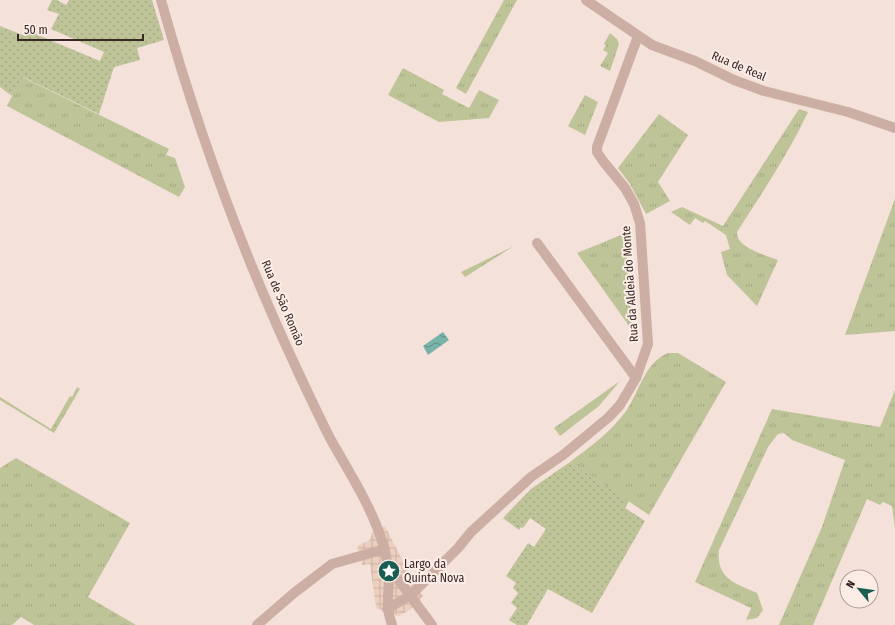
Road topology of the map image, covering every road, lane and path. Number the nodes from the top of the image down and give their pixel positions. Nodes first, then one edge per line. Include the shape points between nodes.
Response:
1 (161, 0) edge
2 (586, 0) edge
3 (638, 36) junction
4 (895, 128) edge
5 (537, 243) dead end
6 (636, 378) junction
7 (385, 549) junction
8 (389, 574) junction
9 (411, 595) junction
10 (387, 609) junction
11 (257, 625) edge
12 (392, 625) edge
13 (432, 625) edge

1 - 7 street, Rua de São Romão via 193,110 235,224 300,376 374,520
2 - 3 street, Rua de Real
3 - 4 street, Rua de Real via 652,46 695,61 764,91 848,112
3 - 6 street, Rua da Aldeia do Monte via 598,147 603,161 625,188 634,204 640,223 648,344
5 - 6 street
6 - 9 street, Rua da Aldeia do Monte via 620,405 609,417 564,456 531,477 471,532
7 - 8 street, Rua de São Romão
7 - 11 street via 332,564
8 - 9 street via 398,579
8 - 10 street, Rua de São Romão
9 - 10 street
9 - 13 street
10 - 12 street, Rua de São Romão

